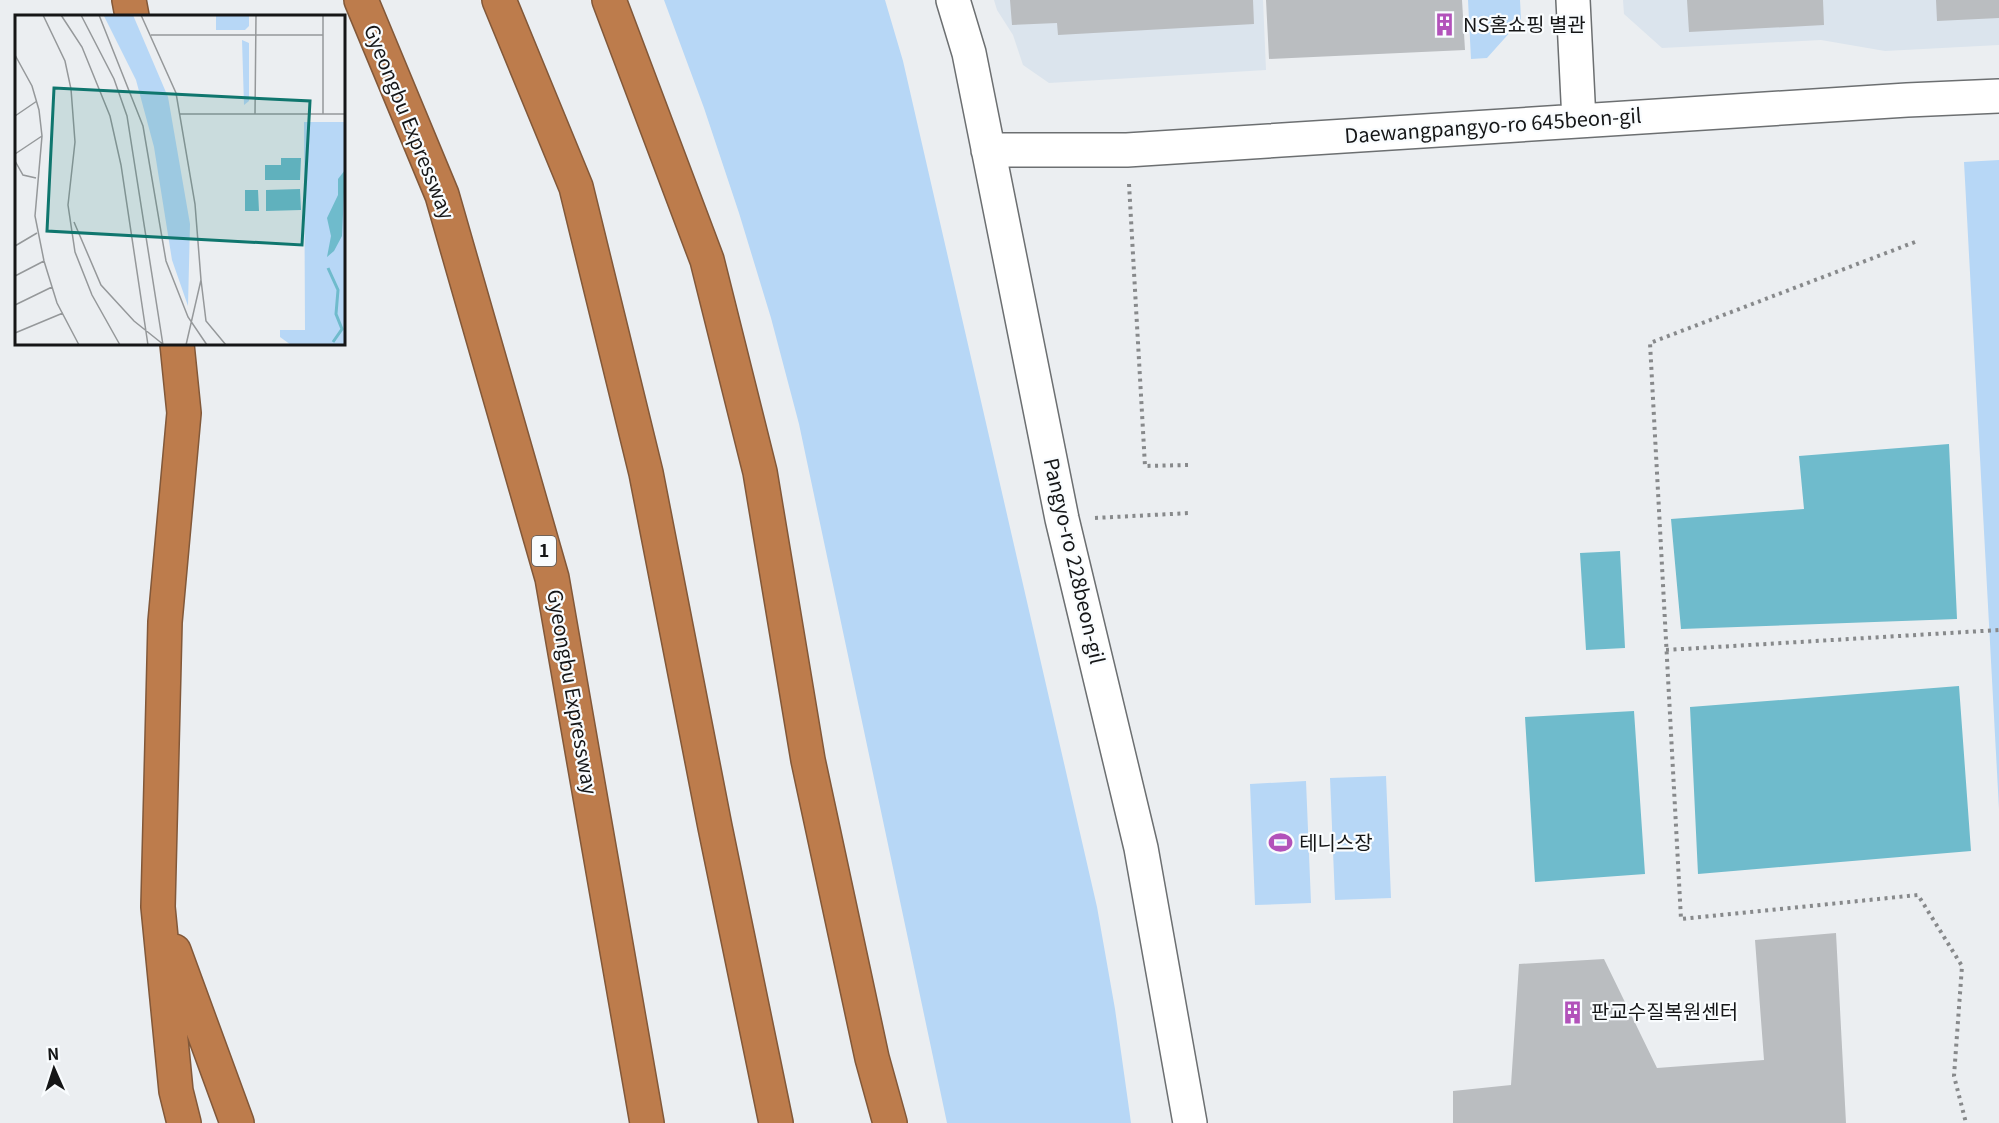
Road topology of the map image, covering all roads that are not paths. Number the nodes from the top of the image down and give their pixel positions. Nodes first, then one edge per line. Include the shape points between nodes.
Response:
1 (129, 0) edge
2 (361, 0) edge
3 (500, 0) edge
4 (609, 0) edge
5 (953, 0) edge
6 (1573, 0) edge
7 (132, 15) edge
8 (1999, 96) edge
9 (1579, 121) junction
10 (988, 150) junction
11 (177, 345) edge
12 (158, 907) junction
13 (184, 1123) edge
14 (237, 1123) edge
15 (647, 1123) edge
16 (776, 1123) edge
17 (890, 1123) edge
18 (1190, 1123) edge

1 - 7 highway
2 - 15 highway, Gyeongbu Expressway / 1 via 442,195 552,578
3 - 16 highway via 576,187 646,473
4 - 17 highway via 707,260 760,472 808,760 872,1058
5 - 10 street, Pangyo-ro 228beon-gil via 969,53
6 - 9 street
8 - 9 street, Daewangpangyo-ro 645beon-gil
9 - 10 street, Daewangpangyo-ro 645beon-gil via 1127,150
10 - 18 street, Pangyo-ro 228beon-gil via 1062,519 1141,848
11 - 12 highway via 184,413 165,622
12 - 13 highway via 176,1091
12 - 14 highway

